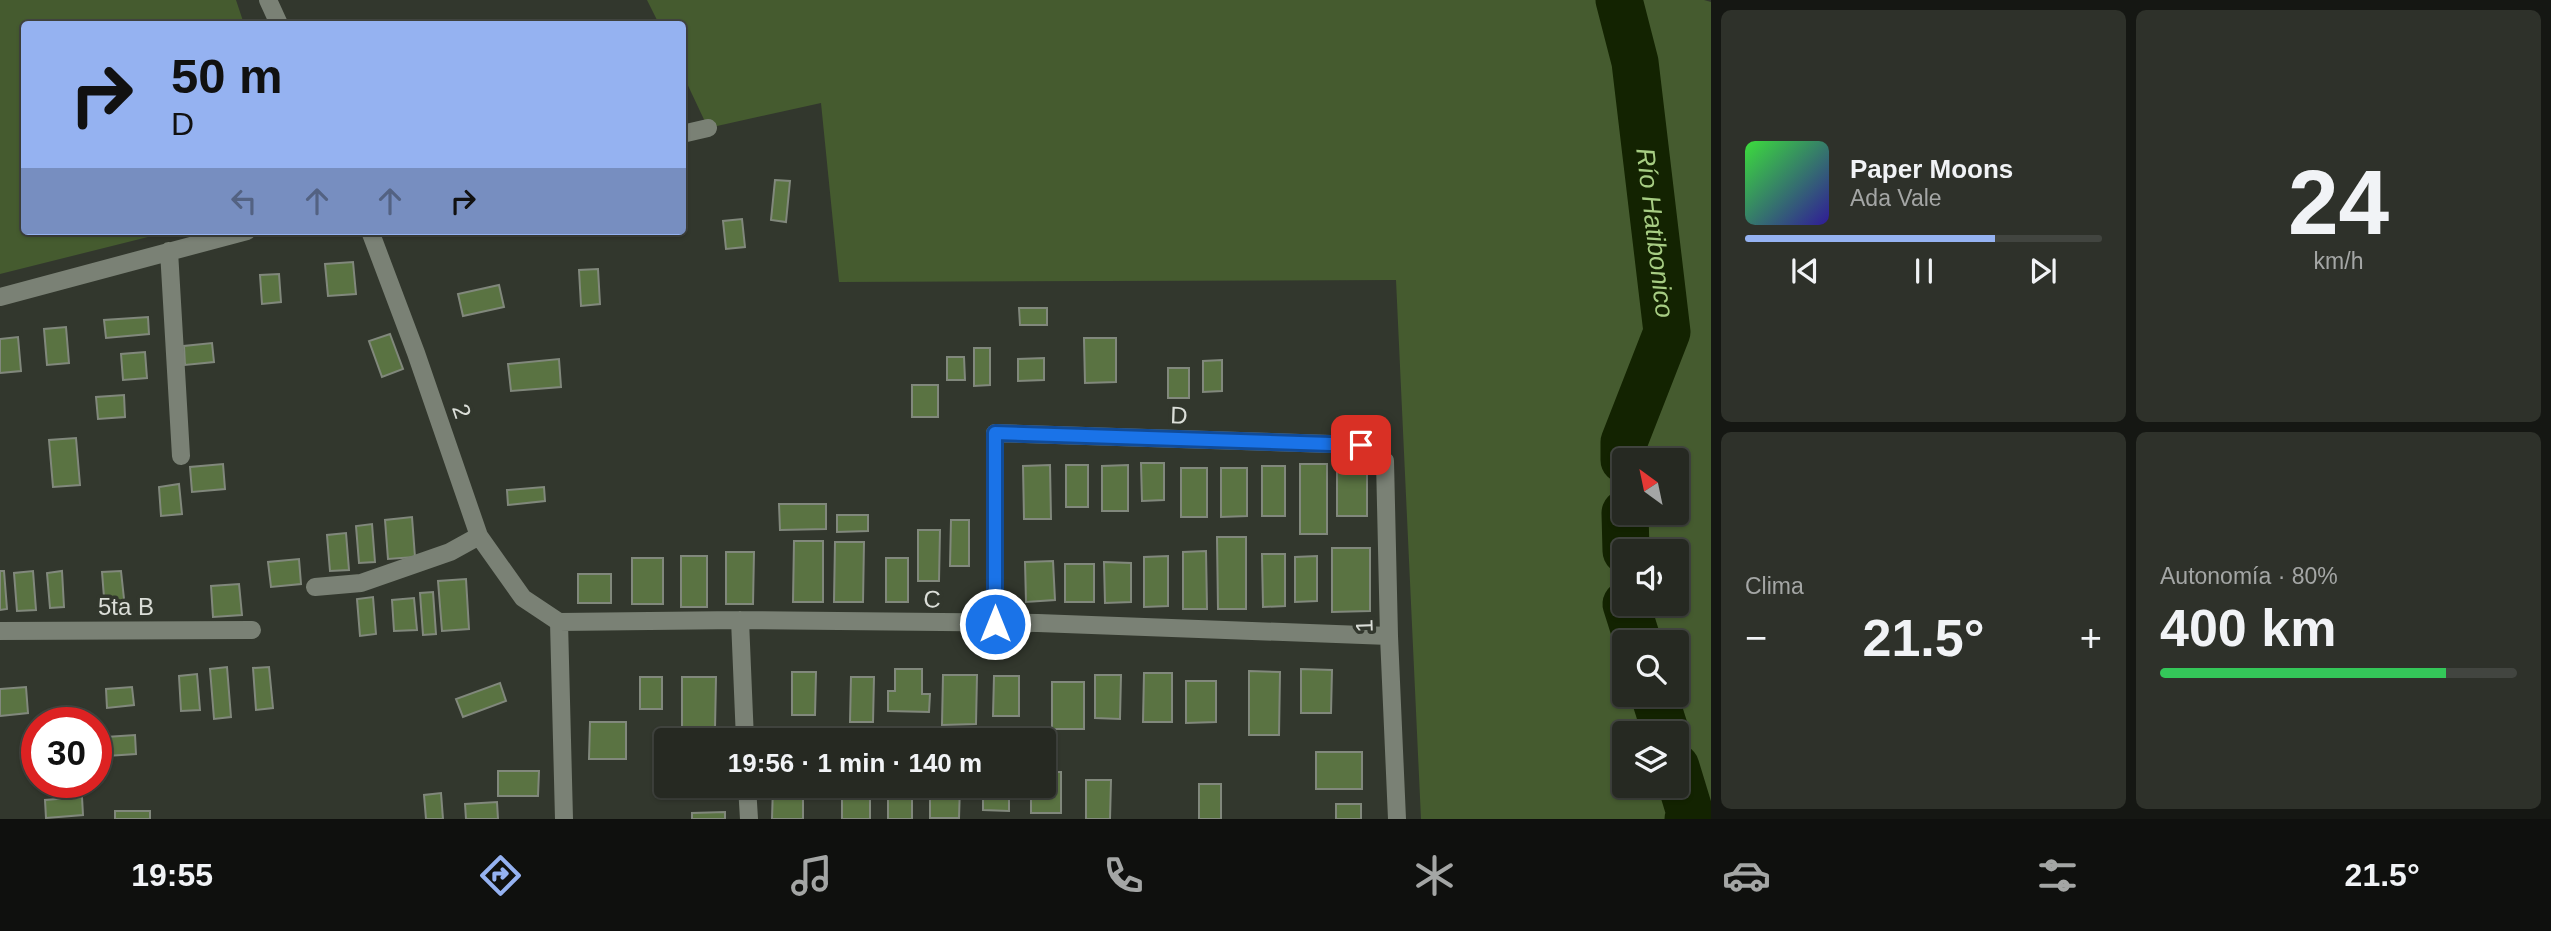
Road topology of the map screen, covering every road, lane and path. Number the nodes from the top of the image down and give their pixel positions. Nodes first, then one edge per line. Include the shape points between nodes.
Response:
1 (268, 0) edge
2 (278, 21) edge
3 (708, 128) dead end
4 (686, 133) edge
5 (231, 235) edge
6 (372, 235) edge
7 (169, 251) junction
8 (0, 297) edge
9 (1361, 445) joint
10 (181, 456) dead end
11 (479, 536) junction
12 (315, 587) dead end
13 (740, 620) junction
14 (559, 622) junction
15 (995, 624) junction
16 (252, 630) dead end
17 (0, 631) edge
18 (1389, 636) junction
19 (744, 728) edge
20 (748, 798) edge
21 (564, 819) edge
22 (749, 819) edge
23 (1397, 819) edge

1 - 2 street
3 - 4 street
5 - 7 street
6 - 11 street, 2
7 - 8 street
7 - 10 street
9 - 15 street, D via 995,433
9 - 18 street, 1 via 1385,461
11 - 12 street via 450,552 361,583
11 - 14 street, 2 via 523,598
13 - 14 street, C
13 - 15 street, C
13 - 19 street
14 - 21 street
15 - 18 street, C
16 - 17 street, 5ta B
18 - 23 street, 1
20 - 22 street

